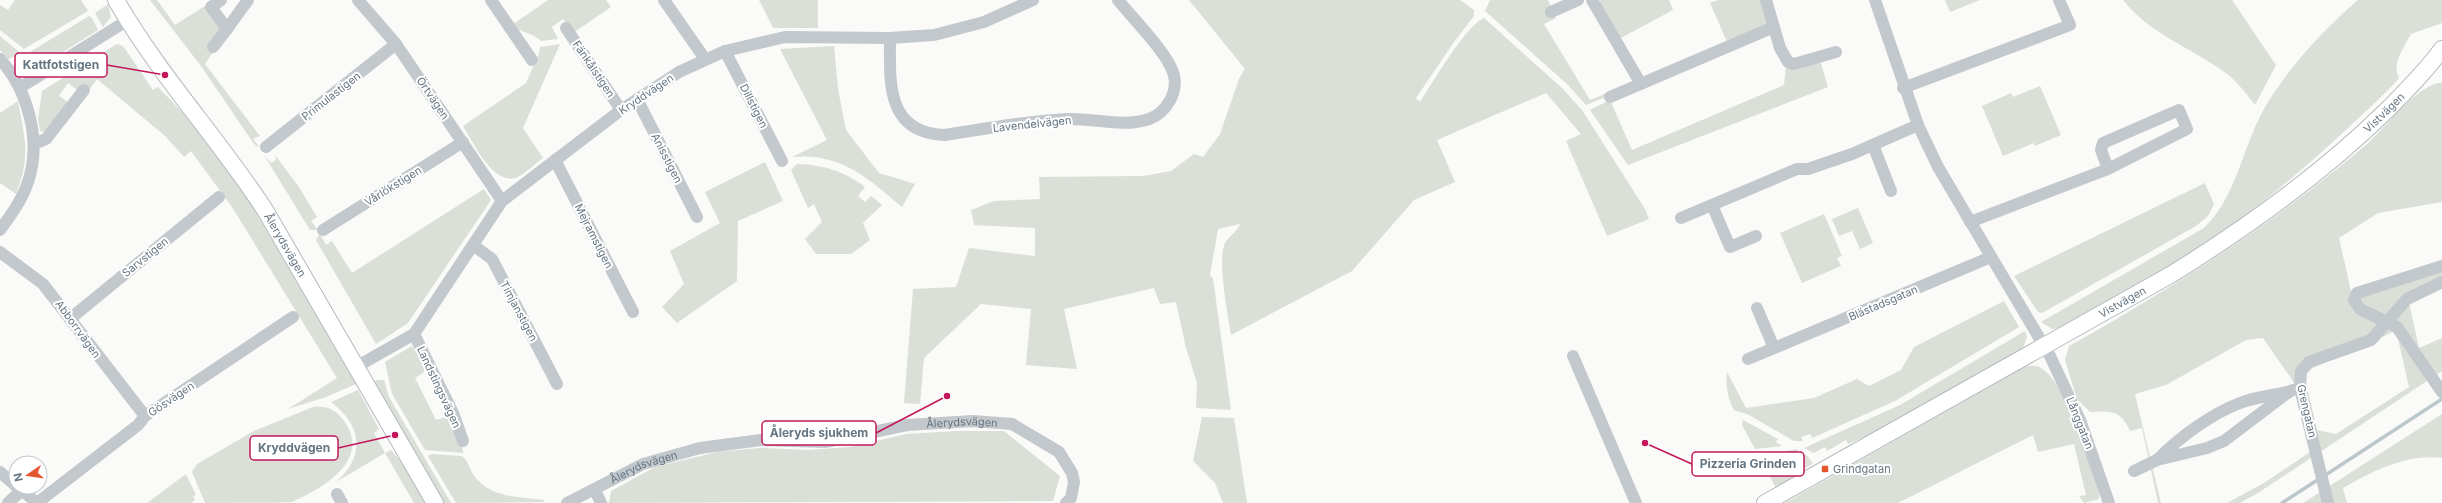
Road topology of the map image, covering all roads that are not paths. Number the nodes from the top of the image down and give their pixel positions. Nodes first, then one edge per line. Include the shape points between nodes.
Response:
1 (116, 0) edge
2 (221, 0) edge
3 (248, 0) edge
4 (358, 0) edge
5 (491, 0) edge
6 (664, 0) edge
7 (1033, 0) edge
8 (1118, 0) edge
9 (1578, 0) edge
10 (1592, 0) edge
11 (1766, 0) edge
12 (1875, 0) edge
13 (2059, 0) edge
14 (1551, 12) dead end
15 (128, 20) junction
16 (1774, 27) junction
17 (566, 28) dead end
18 (227, 29) junction
19 (890, 38) junction
20 (396, 44) junction
21 (213, 46) dead end
22 (725, 51) junction
23 (1836, 52) dead end
24 (2441, 57) edge
25 (0, 59) edge
26 (705, 59) junction
27 (532, 60) dead end
28 (1641, 84) junction
29 (20, 87) junction
30 (1904, 88) junction
31 (84, 90) dead end
32 (1610, 97) dead end
33 (637, 100) junction
34 (621, 110) junction
35 (1918, 125) junction
36 (463, 142) junction
37 (34, 144) junction
38 (1873, 145) junction
39 (266, 147) dead end
40 (555, 160) junction
41 (782, 161) dead end
42 (2108, 169) junction
43 (1891, 191) dead end
44 (219, 197) dead end
45 (502, 201) junction
46 (1712, 205) junction
47 (697, 217) dead end
48 (1682, 218) dead end
49 (1970, 222) junction
50 (0, 230) edge
51 (323, 230) dead end
52 (1756, 236) dead end
53 (473, 245) junction
54 (0, 252) edge
55 (1991, 257) junction
56 (2442, 266) edge
57 (2442, 282) edge
58 (1757, 308) dead end
59 (633, 312) dead end
60 (293, 317) dead end
61 (71, 318) junction
62 (2386, 322) junction
63 (414, 334) junction
64 (2045, 346) junction
65 (1774, 348) junction
66 (1573, 356) dead end
67 (1748, 359) dead end
68 (356, 367) junction
69 (557, 384) dead end
70 (2295, 390) junction
71 (2442, 391) edge
72 (2255, 398) junction
73 (2262, 414) junction
74 (145, 416) junction
75 (463, 441) dead end
76 (2158, 460) junction
77 (2134, 471) dead end
78 (0, 472) edge
79 (8, 479) edge
80 (595, 490) junction
81 (27, 495) edge
82 (37, 503) edge
83 (435, 503) edge
84 (567, 503) edge
85 (601, 503) edge
86 (1066, 503) edge
87 (1636, 503) edge
88 (1765, 503) edge
89 (2109, 503) edge
90 (2328, 503) edge

1 - 15 main road, Ålerydsvägen
2 - 18 street via 211,7
3 - 18 street
4 - 20 street, Örtvägen
5 - 27 street
6 - 26 street
7 - 19 street, Kryddvägen via 962,29
8 - 19 street, Lavendelvägen via 1167,60 1174,76 1173,94 1169,102 1156,115 1143,120 1068,119 944,135 924,132 909,122 894,102 890,88
9 - 14 street
10 - 28 street
11 - 16 street
12 - 30 street
13 - 30 street via 2070,25 1993,56 1985,55
15 - 29 street
15 - 68 main road, Ålerydsvägen via 165,74 248,184
16 - 23 street via 1780,48 1791,64
16 - 28 street
17 - 34 street, Fänkålstigen
18 - 21 street
19 - 22 street, Kryddvägen via 785,37
20 - 36 street, Örtvägen
20 - 39 street, Primulastigen
22 - 26 street, Kryddvägen
22 - 41 street, Dillstigen
24 - 64 main road, Vistvägen via 2350,146 2265,213 2172,274
25 - 29 street
26 - 33 street, Kryddvägen
28 - 32 street
29 - 37 street
30 - 35 street
31 - 37 street via 46,139
33 - 34 street, Kryddvägen
33 - 47 street, Anisstigen
34 - 40 street, Kryddvägen
35 - 38 street
35 - 49 street via 1938,167
36 - 45 street, Örtvägen
36 - 51 street, Vårlökstigen
37 - 50 street via 28,183
38 - 43 street
38 - 46 street via 1808,169 1796,169
40 - 45 street, Kryddvägen
40 - 59 street, Mejramstigen
42 - 42 street via 2187,129 2179,110 2103,143 2101,150
42 - 49 street
44 - 61 street, Sarvstigen
45 - 53 street, Kryddvägen
46 - 48 street
46 - 52 street via 1730,247
49 - 55 street
53 - 63 street, Kryddvägen
53 - 69 street, Timjanstigen via 492,259
54 - 61 street, Abborrvägen via 42,284
55 - 64 street
55 - 65 street, Blästadsgatan
56 - 62 street via 2355,296 2355,304 2360,309
57 - 62 street, Grengatan via 2408,299
58 - 65 street
60 - 74 street, Gösvägen
61 - 74 street, Abborrvägen
62 - 70 street, Grengatan via 2371,340 2309,362 2302,371
62 - 71 street via 2397,327
63 - 68 street, Kryddvägen
63 - 75 street, Landstingsvägen via 453,413
64 - 88 main road, Vistvägen
64 - 89 street, Långgatan via 2080,420
65 - 67 street, Blästadsgatan
66 - 87 street
68 - 83 main road, Ålerydsvägen
70 - 72 street
70 - 73 street
70 - 90 street, Grengatan
72 - 73 street via 2260,404
72 - 76 street via 2218,415 2173,445
73 - 76 street via 2215,445
74 - 82 street, Gösvägen via 138,426
76 - 77 street
78 - 79 street
80 - 84 street, Ålerydsvägen
80 - 85 street
80 - 86 street, Ålerydsvägen via 643,464 718,444 771,439 825,442 907,425 973,421 1012,424 1059,452 1070,468 1074,482 1071,498
81 - 82 street

